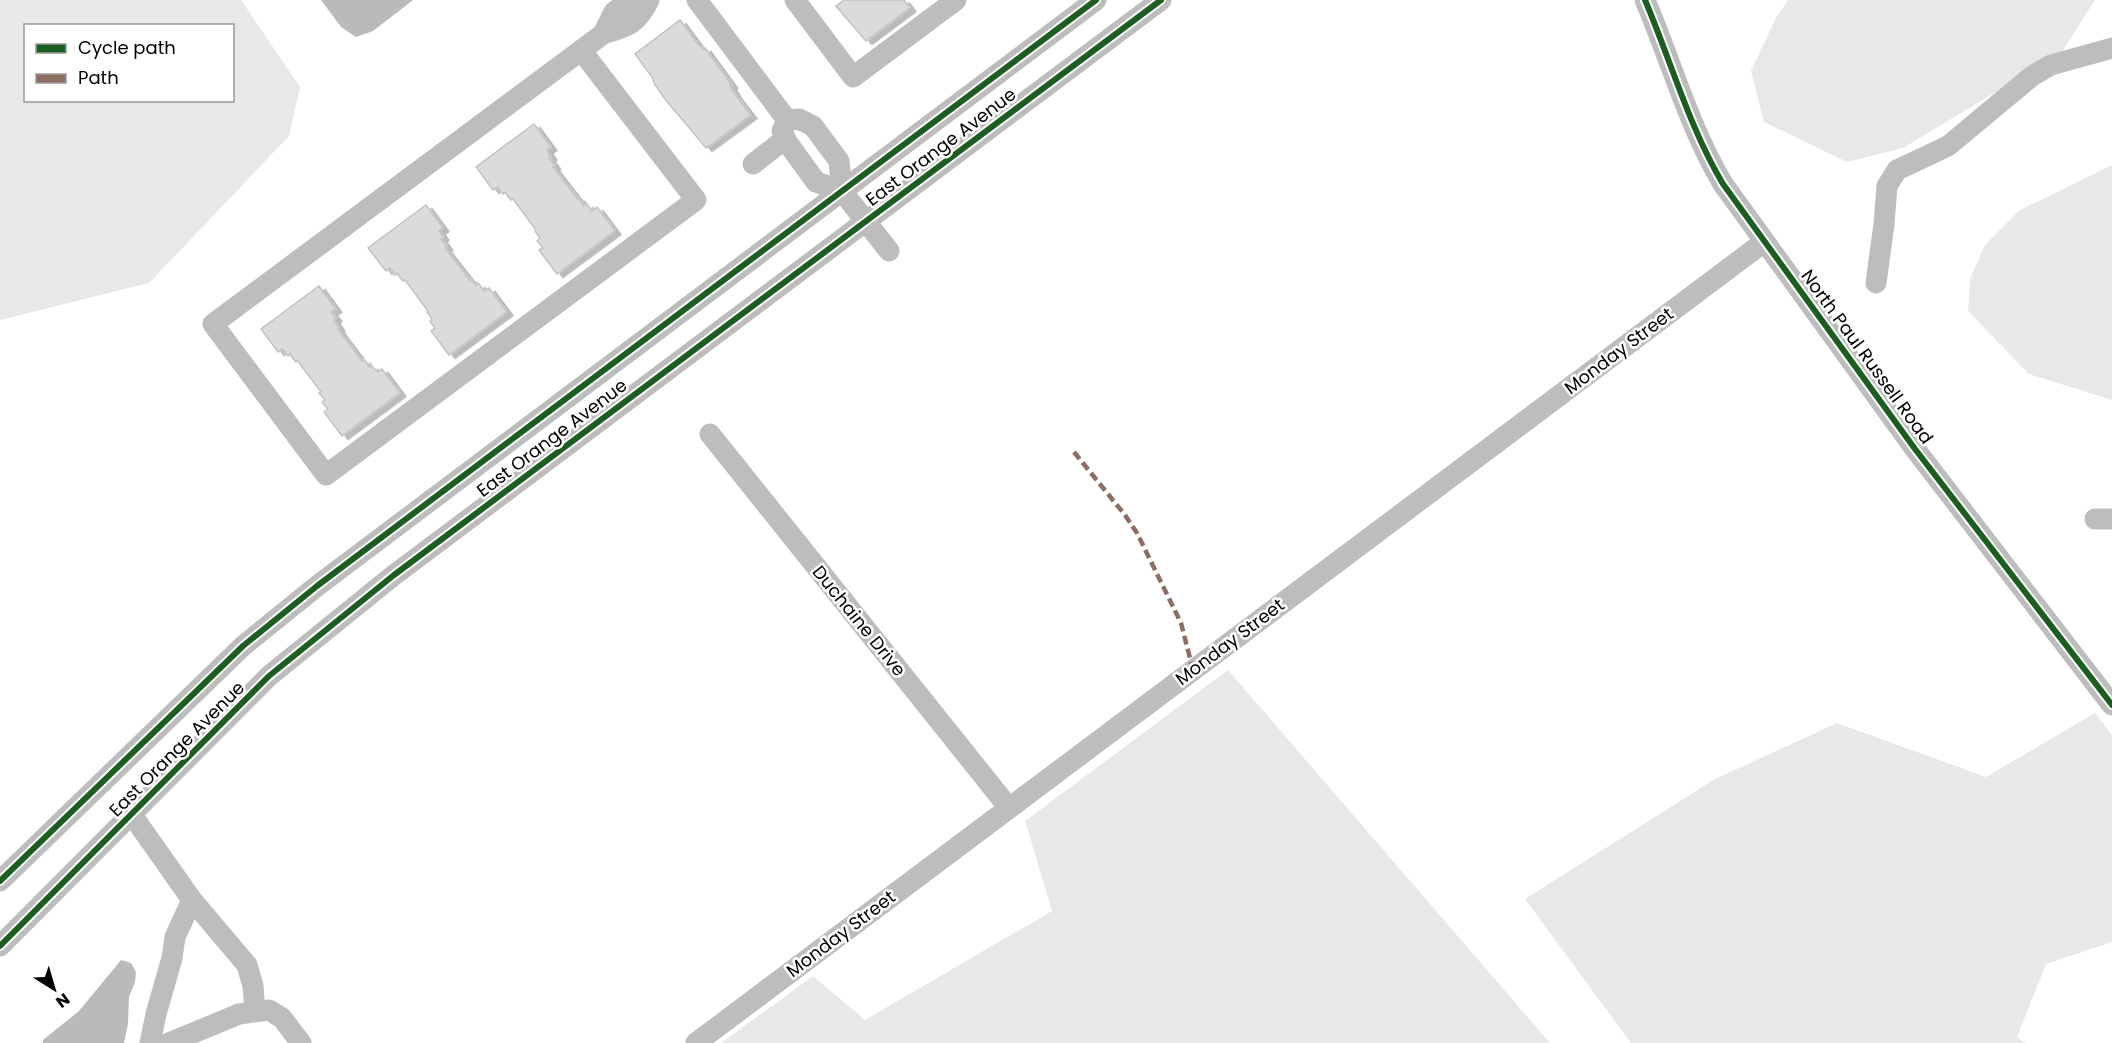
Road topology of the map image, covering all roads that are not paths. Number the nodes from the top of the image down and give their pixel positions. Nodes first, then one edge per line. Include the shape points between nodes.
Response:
1 (630, 0) edge
2 (650, 0) edge
3 (697, 0) edge
4 (795, 0) edge
5 (956, 0) edge
6 (1096, 0) edge
7 (1161, 0) edge
8 (1645, 0) edge
9 (603, 34) junction
10 (2112, 48) edge
11 (581, 50) junction
12 (786, 130) junction
13 (753, 164) dead end
14 (842, 191) junction
15 (867, 222) junction
16 (1764, 242) junction
17 (889, 251) dead end
18 (1876, 283) dead end
19 (710, 434) dead end
20 (2112, 705) edge
21 (1009, 808) junction
22 (132, 815) junction
23 (0, 880) edge
24 (192, 900) junction
25 (0, 946) edge
26 (255, 1012) junction
27 (297, 1042) edge
28 (150, 1043) edge
29 (170, 1043) edge
30 (696, 1043) edge

1 - 9 street via 614,12
2 - 9 street via 642,15 626,27
3 - 12 street
4 - 5 street via 853,77
6 - 14 street, East Orange Avenue
7 - 15 street, East Orange Avenue
8 - 16 street, North Paul Russell Road via 1707,158
9 - 11 street
10 - 18 street via 2051,65 2032,76 1948,146 1897,170 1887,186
11 - 11 street via 696,200 326,475 213,324
12 - 13 street
12 - 14 street via 816,182
12 - 14 street via 800,119 813,126 839,161
14 - 15 street
14 - 23 street, East Orange Avenue via 317,586 243,646
15 - 17 street
15 - 22 street, East Orange Avenue via 330,625 269,676
16 - 20 street, North Paul Russell Road via 1915,449
16 - 21 street, Monday Street
19 - 21 street, Duchaine Drive
21 - 30 street, Monday Street
22 - 24 street
22 - 25 street, East Orange Avenue
24 - 26 street via 247,965
24 - 28 street via 175,937
26 - 27 street via 269,1010 282,1018
26 - 29 street via 239,1014

